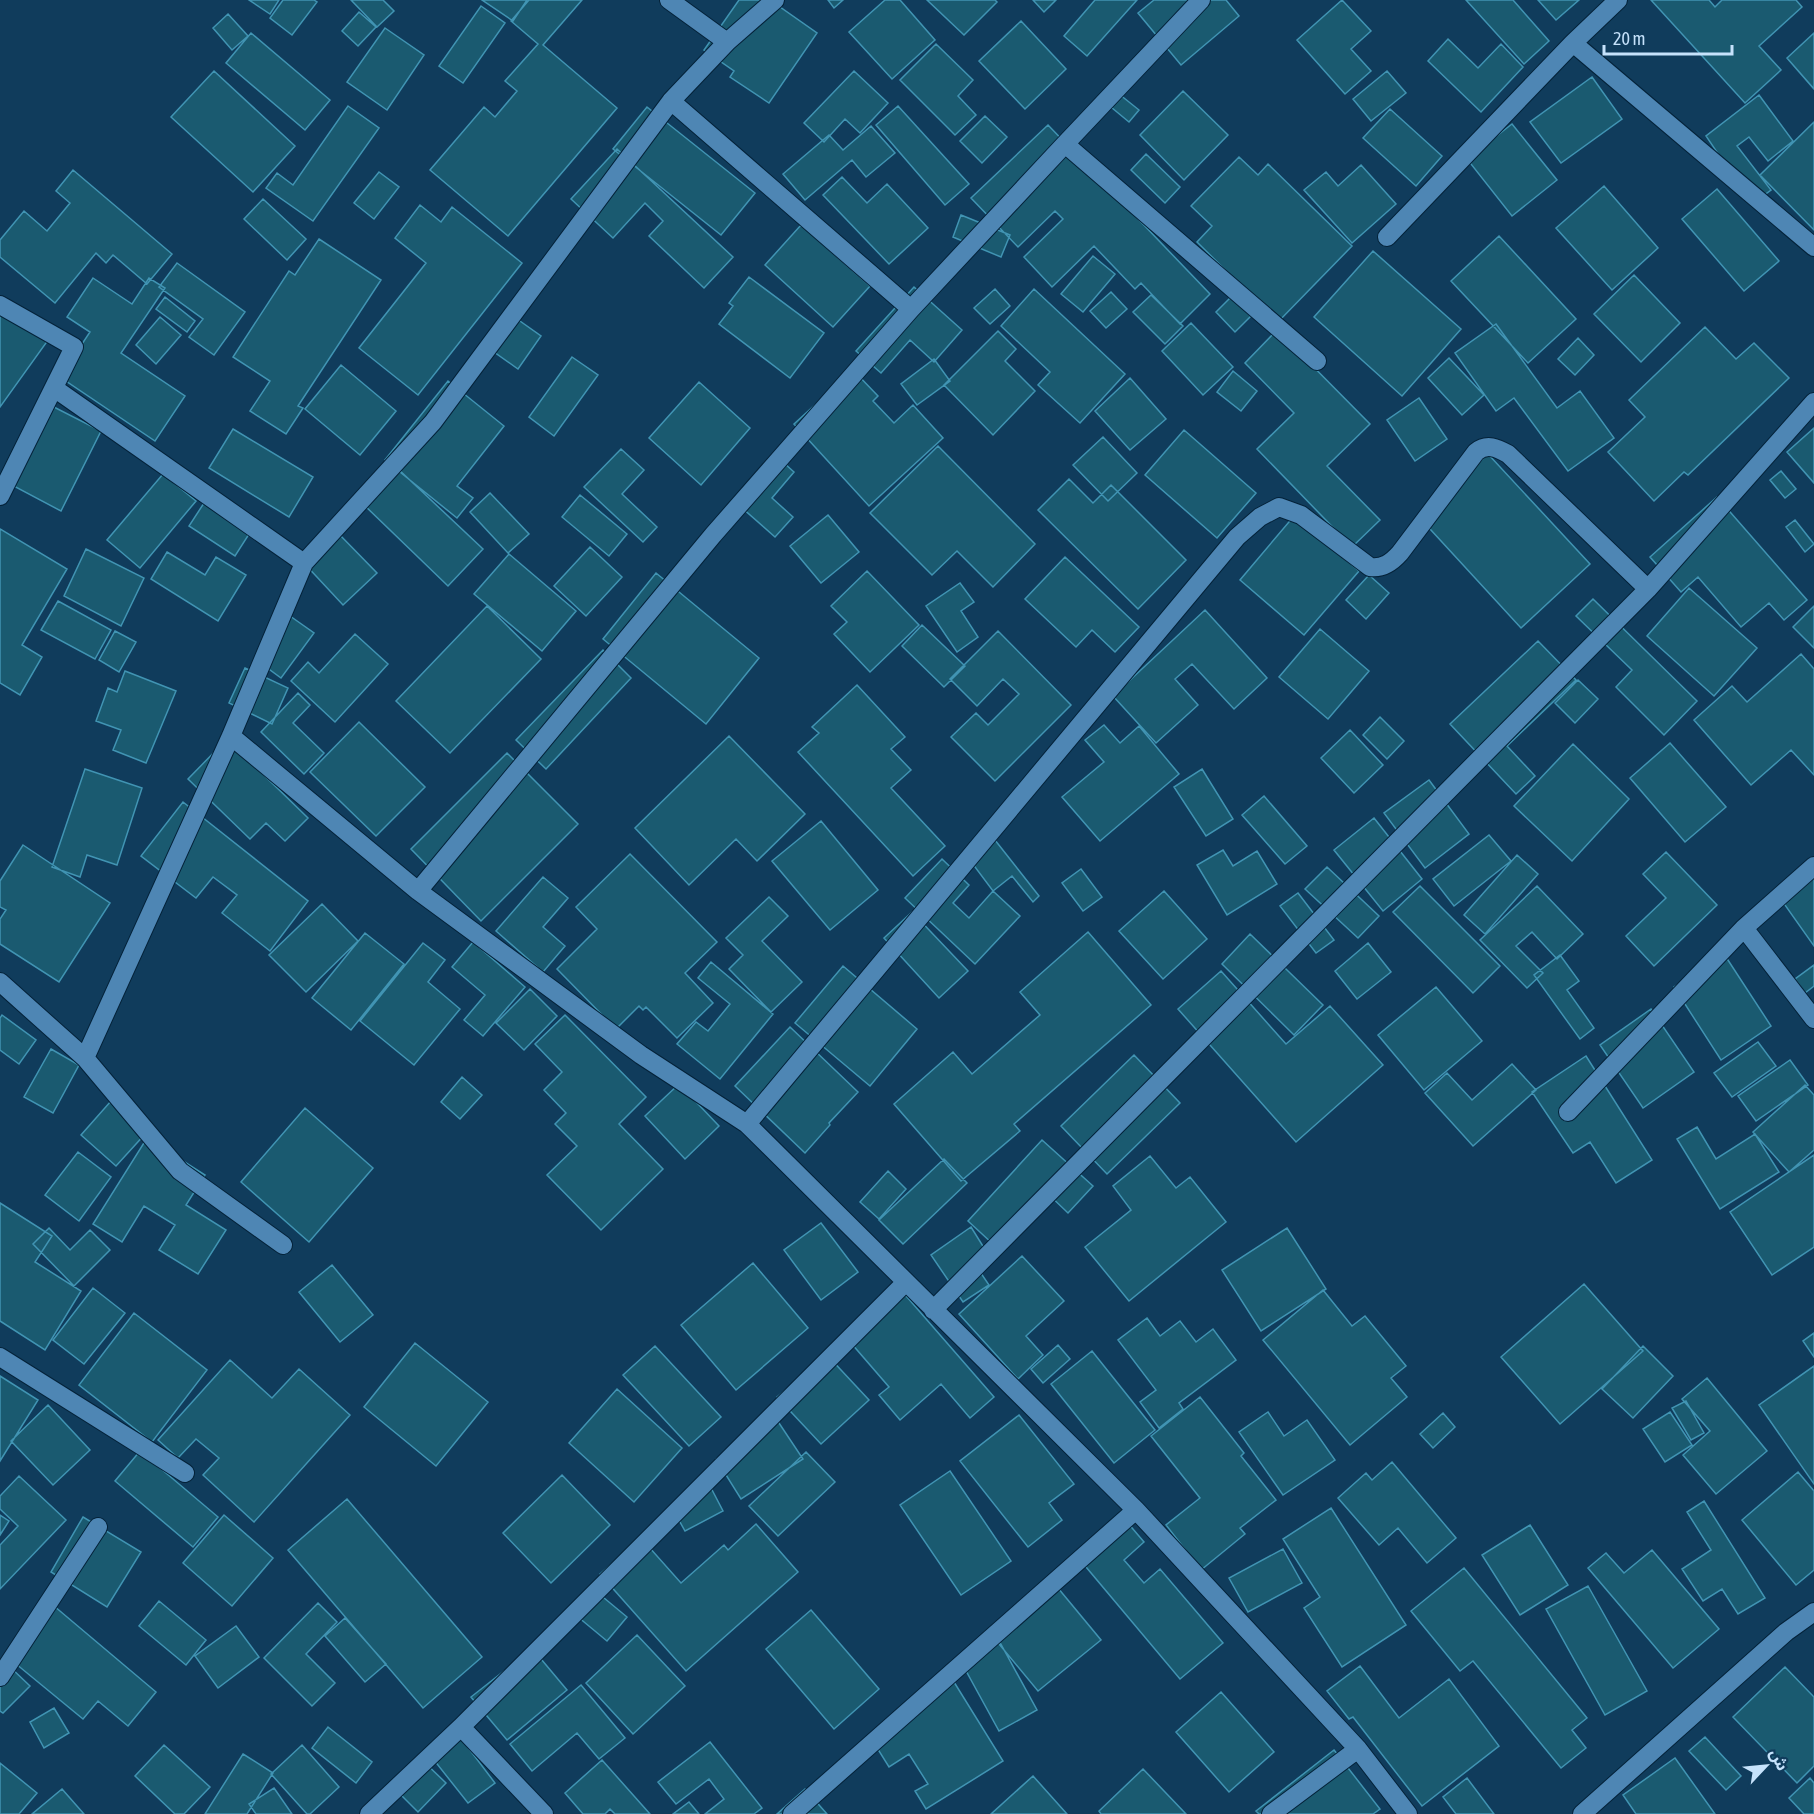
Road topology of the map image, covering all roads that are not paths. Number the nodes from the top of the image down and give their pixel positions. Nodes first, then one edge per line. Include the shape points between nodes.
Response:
1 (669, 0) edge
2 (775, 0) edge
3 (1201, 0) edge
4 (1618, 0) edge
5 (727, 42) junction
6 (1573, 43) junction
7 (671, 101) junction
8 (1065, 144) junction
9 (1387, 237) dead end
10 (1814, 247) edge
11 (0, 306) edge
12 (911, 309) junction
13 (1317, 361) dead end
14 (54, 388) junction
15 (1814, 402) edge
16 (1, 490) edge
17 (303, 563) junction
18 (1648, 588) junction
19 (231, 736) junction
20 (1814, 866) edge
21 (418, 891) junction
22 (1744, 928) junction
23 (0, 982) edge
24 (1814, 1019) edge
25 (85, 1058) junction
26 (1568, 1112) dead end
27 (747, 1124) junction
28 (283, 1245) dead end
29 (906, 1282) junction
30 (933, 1310) junction
31 (0, 1357) edge
32 (185, 1473) dead end
33 (1136, 1510) junction
34 (98, 1527) dead end
35 (1814, 1612) edge
36 (0, 1677) edge
37 (461, 1726) junction
38 (1358, 1749) junction
39 (369, 1814) edge
40 (544, 1814) edge
41 (792, 1814) edge
42 (1271, 1814) edge
43 (1408, 1814) edge
44 (1582, 1814) edge

1 - 5 street
2 - 5 street
3 - 8 street
4 - 6 street
5 - 7 street
6 - 9 street
6 - 10 street
7 - 12 street
7 - 17 street via 433,422
8 - 12 street
8 - 13 street
11 - 14 street via 74,346
12 - 21 street via 713,535
14 - 16 street
14 - 17 street
15 - 18 street
17 - 19 street
18 - 27 street via 1508,454 1496,447 1481,447 1476,452 1400,553 1377,568 1370,567 1300,515 1279,507 1260,517 1237,537
18 - 30 street
19 - 21 street
19 - 25 street
20 - 22 street
21 - 27 street via 641,1055
22 - 24 street
22 - 26 street
23 - 25 street
25 - 28 street via 180,1171
27 - 29 street
29 - 30 street
29 - 37 street
30 - 33 street
31 - 32 street
33 - 38 street
33 - 41 street
34 - 36 street
35 - 44 street via 1786,1632
37 - 39 street
37 - 40 street
38 - 42 street
38 - 43 street

